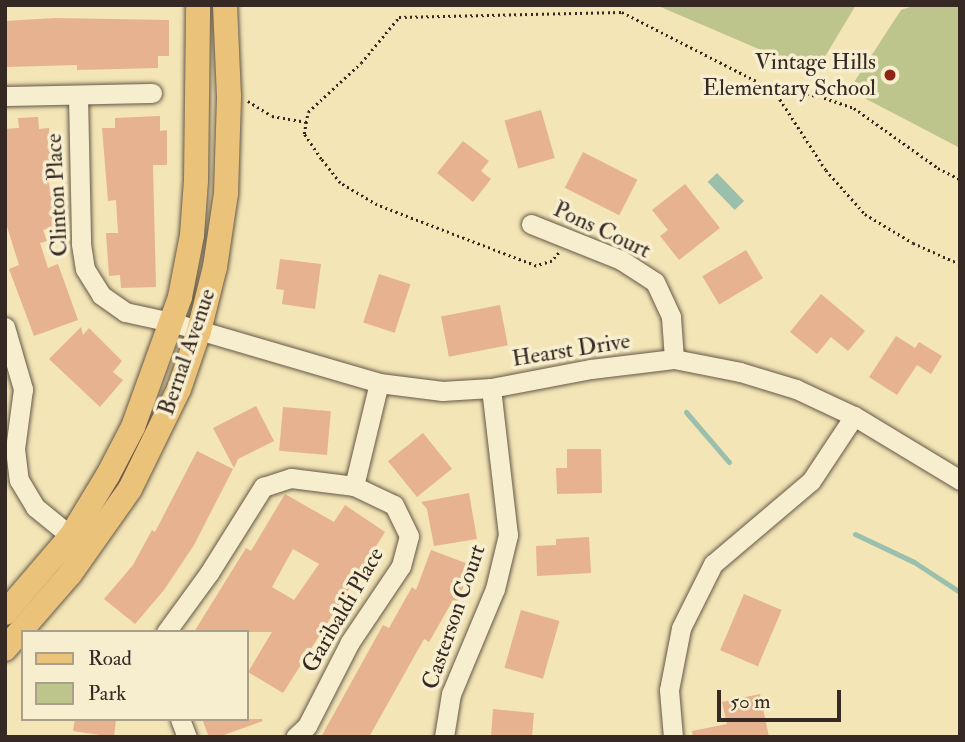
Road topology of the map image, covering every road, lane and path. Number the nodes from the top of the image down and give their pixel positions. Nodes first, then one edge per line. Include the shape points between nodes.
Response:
1 (198, 5) edge
2 (225, 5) edge
3 (774, 90) junction
4 (152, 93) dead end
5 (78, 95) junction
6 (5, 96) edge
7 (229, 97) junction
8 (306, 122) junction
9 (960, 179) edge
10 (531, 224) dead end
11 (566, 238) junction
12 (960, 264) edge
13 (172, 322) junction
14 (5, 327) edge
15 (199, 331) junction
16 (674, 359) junction
17 (379, 383) junction
18 (491, 388) junction
19 (854, 416) junction
20 (960, 480) edge
21 (354, 486) junction
22 (80, 543) junction
23 (5, 613) edge
24 (167, 630) edge
25 (5, 649) edge
26 (295, 737) edge
27 (444, 737) edge
28 (673, 737) edge

1 - 13 main road, Bernal Avenue via 192,235
2 - 7 main road, Bernal Avenue
3 - 8 path via 622,12 398,17 361,63 308,112
3 - 9 path via 819,96 854,108
3 - 12 path via 826,170 865,214 912,243
4 - 5 street
5 - 6 street
5 - 13 street, Clinton Place via 85,269 110,304 125,312
7 - 8 path via 241,97 272,116
7 - 15 main road, Bernal Avenue via 226,193
8 - 11 path via 304,134 340,183 377,205 536,266 552,261
10 - 11 street, Pons Court
11 - 16 street, Pons Court via 621,260 655,282 671,317
13 - 15 street, Hearst Drive
13 - 22 main road, Bernal Avenue via 133,427
14 - 22 street via 23,389 15,449 19,480 35,507
15 - 17 street, Hearst Drive
15 - 22 main road, Bernal Avenue via 178,388 130,489
16 - 18 street, Hearst Drive
16 - 19 street, Hearst Drive via 796,389
17 - 18 street, Hearst Drive via 442,391
17 - 21 street
18 - 27 street, Casterson Court via 508,535 495,589 451,694
19 - 20 street, Hearst Drive
19 - 28 street via 811,481 713,564 681,628 669,690
21 - 24 street, Garibaldi Place via 291,478 263,487
21 - 26 street, Garibaldi Place via 394,505 409,536 401,566 350,642 307,726
22 - 23 main road, Bernal Avenue
22 - 25 main road, Bernal Avenue

